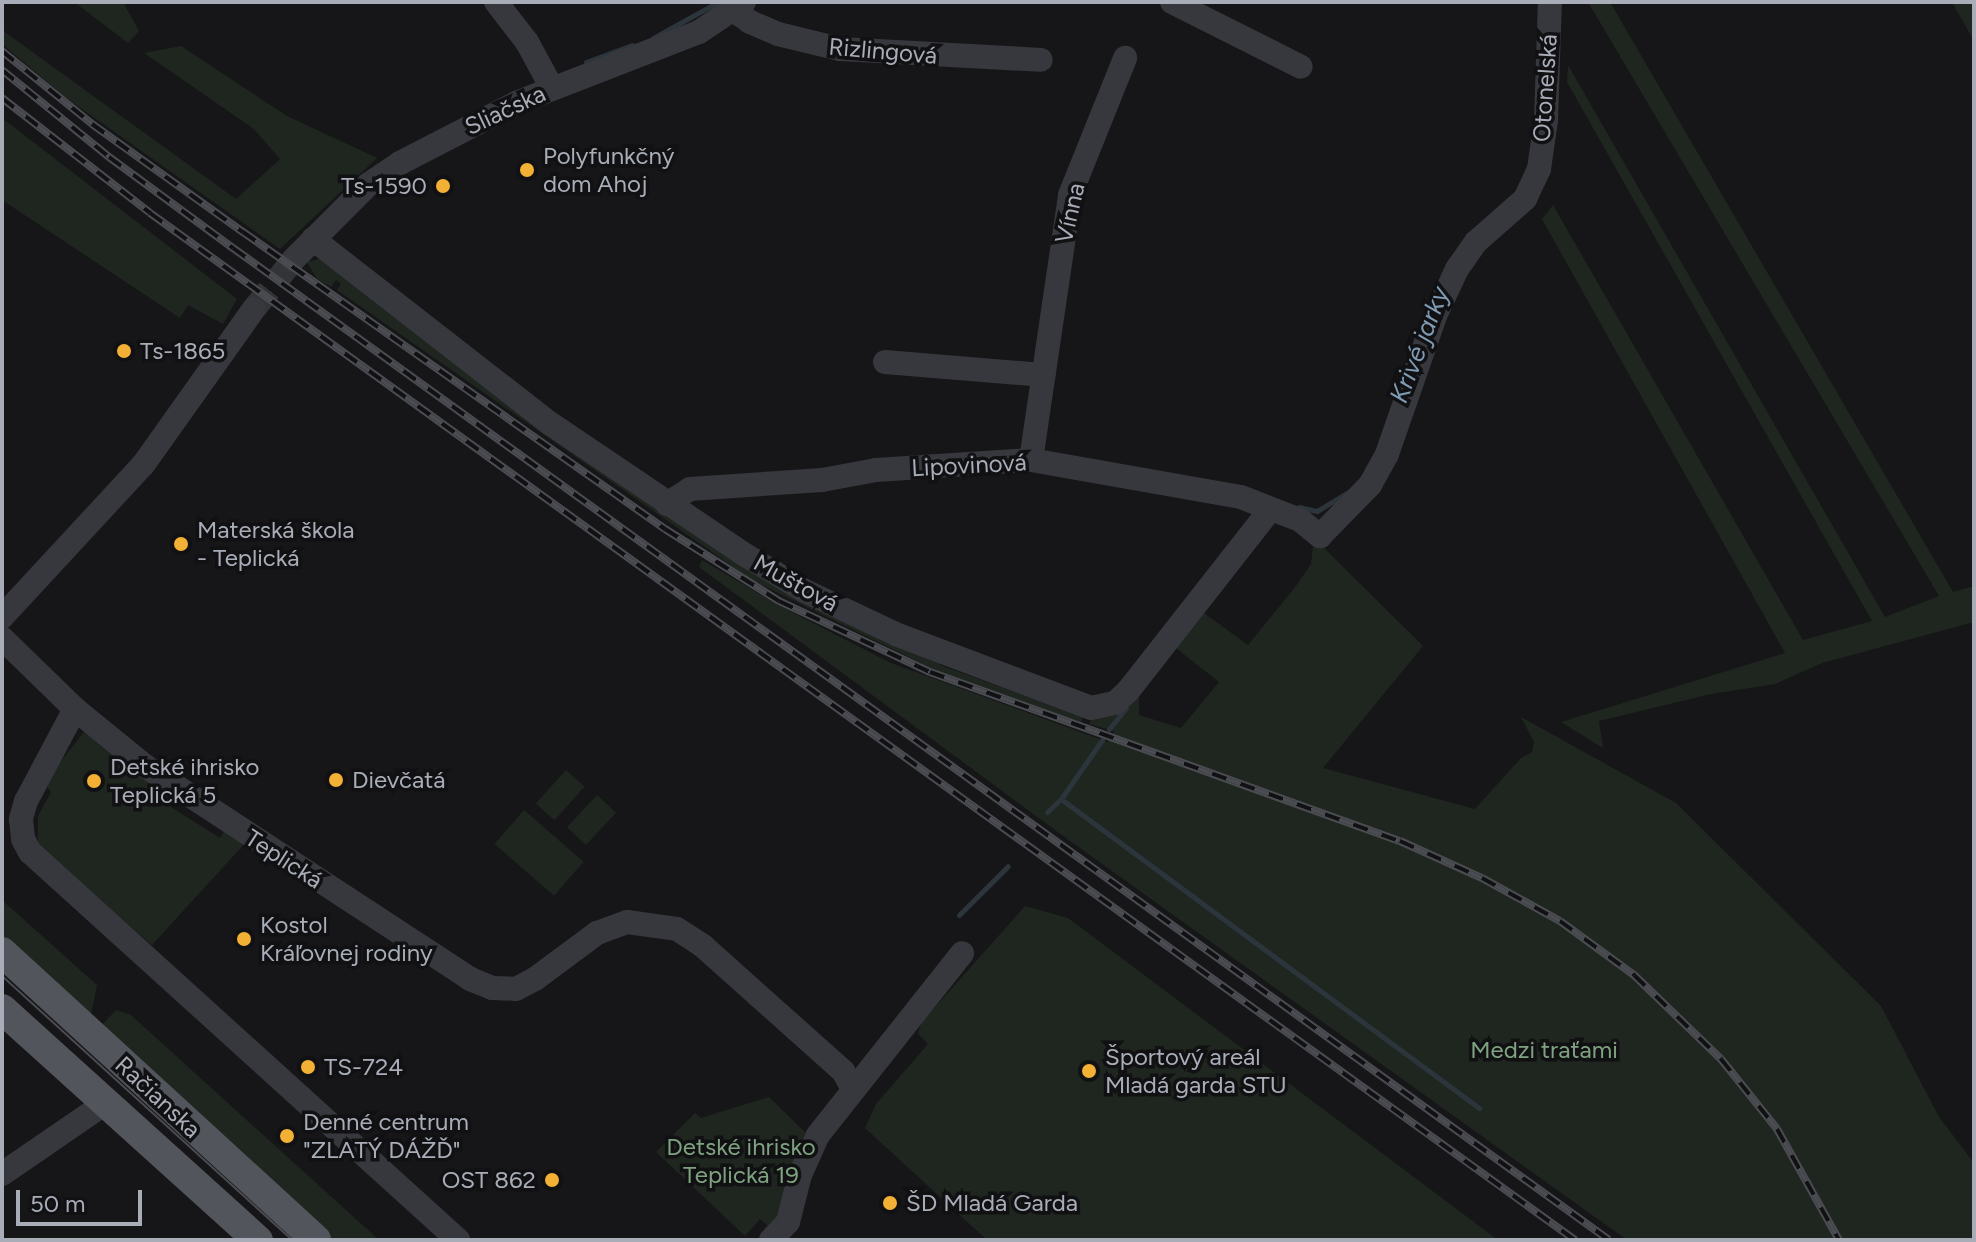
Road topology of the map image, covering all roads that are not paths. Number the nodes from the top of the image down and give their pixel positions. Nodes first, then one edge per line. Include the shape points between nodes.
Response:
1 (496, 2) edge
2 (1172, 2) edge
3 (1550, 2) edge
4 (738, 6) edge
5 (1125, 58) dead end
6 (1041, 60) dead end
7 (1301, 67) dead end
8 (552, 88) junction
9 (313, 239) junction
10 (293, 260) tunnel mouth
11 (254, 309) tunnel mouth
12 (885, 362) dead end
13 (1043, 375) junction
14 (1031, 460) junction
15 (667, 504) junction
16 (1270, 510) junction
17 (1320, 536) joint
18 (2, 617) edge
19 (2, 638) edge
20 (75, 709) junction
21 (2, 952) edge
22 (962, 953) dead end
23 (2, 1009) edge
24 (853, 1089) junction
25 (104, 1104) junction
26 (2, 1174) edge
27 (258, 1240) edge
28 (316, 1240) edge
29 (458, 1240) edge
30 (771, 1240) edge

1 - 8 street via 527,42
2 - 7 street
3 - 17 street, Otonelská via 1539,169 1525,199 1476,242 1457,269 1387,454 1370,485
4 - 6 street, Rizlingová via 750,22 778,34 840,49
4 - 8 street, Sliačska via 663,48
5 - 13 street, Vínna via 1070,195
8 - 9 street, Sliačska via 400,163 369,184
9 - 10 street, Sliačska
9 - 15 street, Muštová via 551,424
11 - 18 street via 143,465
12 - 13 street
13 - 14 street, Vínna
14 - 15 street, Lipovinová via 690,489
14 - 16 street, Lipovinová via 1190,486 1241,497
15 - 16 street, Muštová via 841,609 1091,708 1115,703 1128,691
16 - 17 street, Lipovinová via 1300,520
19 - 20 street, Teplická
20 - 24 street, Teplická via 147,768 470,979 492,988 516,989 597,933 627,922 677,929 843,1071
20 - 29 street via 26,801 21,819 30,852
21 - 28 main road, Račianska
22 - 24 street
23 - 25 main road, Račianska
24 - 30 street via 818,1135 788,1222
25 - 26 street
25 - 27 main road, Račianska

